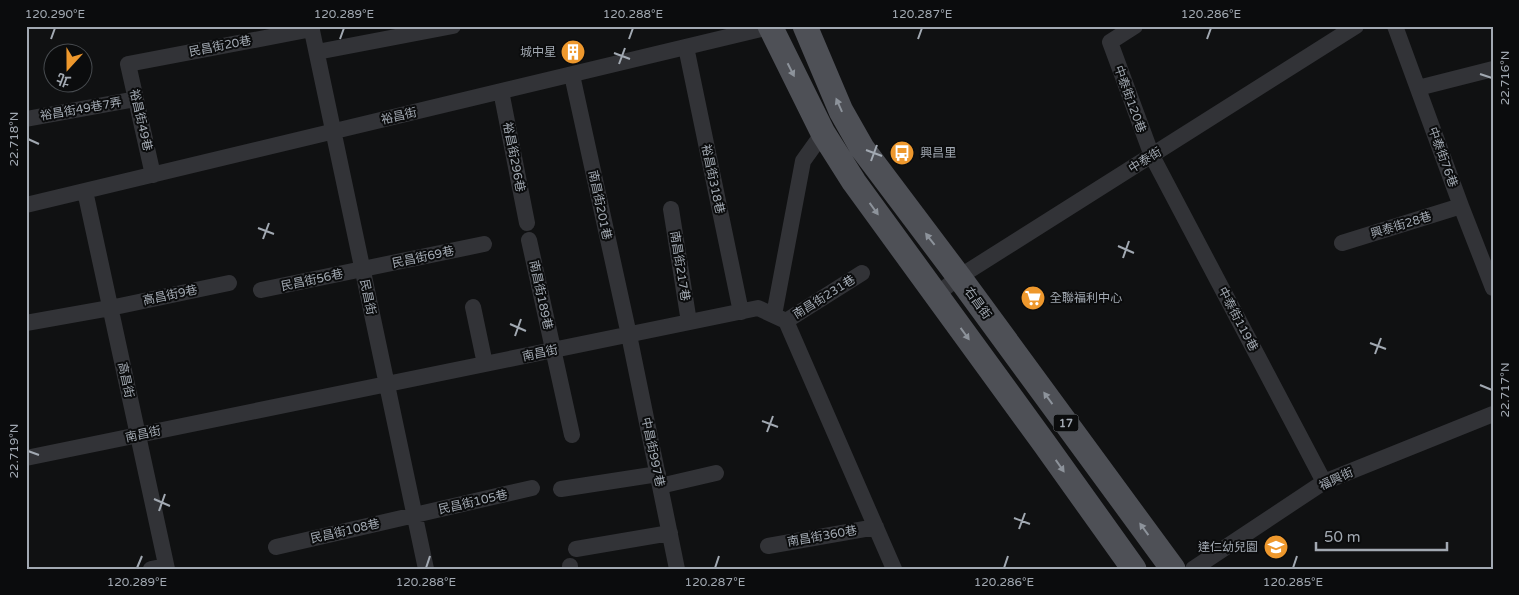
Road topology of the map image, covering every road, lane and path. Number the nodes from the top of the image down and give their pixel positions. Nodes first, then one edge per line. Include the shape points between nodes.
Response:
1 (453, 26) edge
2 (771, 26) edge
3 (805, 26) edge
4 (1135, 26) edge
5 (1356, 26) edge
6 (1395, 26) edge
7 (312, 27) edge
8 (1111, 34) edge
9 (686, 47) junction
10 (317, 52) junction
11 (128, 64) joint
12 (1493, 69) edge
13 (572, 74) junction
14 (1418, 88) junction
15 (501, 91) junction
16 (136, 99) junction
17 (26, 119) edge
18 (334, 132) junction
19 (823, 133) junction
20 (1152, 156) junction
21 (153, 175) junction
22 (85, 192) junction
23 (26, 206) edge
24 (1461, 206) junction
25 (671, 209) dead end
26 (528, 231) joint
27 (1342, 243) dead end
28 (484, 244) dead end
29 (362, 269) junction
30 (862, 273) dead end
31 (959, 278) junction
32 (229, 283) dead end
33 (1493, 288) edge
34 (261, 290) dead end
35 (936, 295) junction
36 (473, 307) dead end
37 (110, 308) junction
38 (741, 312) junction
39 (780, 318) junction
40 (689, 322) junction
41 (26, 324) edge
42 (629, 335) junction
43 (553, 350) junction
44 (485, 364) junction
45 (387, 384) junction
46 (1493, 414) edge
47 (572, 435) dead end
48 (138, 436) junction
49 (26, 458) edge
50 (716, 473) dead end
51 (659, 480) junction
52 (1324, 482) junction
53 (532, 488) dead end
54 (561, 489) dead end
55 (414, 516) junction
56 (876, 526) junction
57 (670, 533) junction
58 (768, 546) dead end
59 (276, 547) dead end
60 (576, 549) dead end
61 (162, 568) edge
62 (426, 569) edge
63 (677, 569) edge
64 (894, 569) edge
65 (1134, 569) edge
66 (1173, 569) edge
67 (1192, 569) edge

1 - 10 street
2 - 9 street, 裕昌街
2 -> 19 main road, 17
31 -> 3 main road, 右昌街 / 17 via 862,148 841,111
4 - 8 street
5 - 20 street, 中泰街
6 - 14 street, 中泰街76巷
7 - 10 street, 民昌街
7 - 11 street, 民昌街20巷
8 - 20 street, 中泰街120巷
9 - 13 street, 裕昌街
9 - 38 street, 裕昌街318巷
10 - 18 street, 民昌街
11 - 16 street, 裕昌街49巷
12 - 14 street
13 - 15 street, 裕昌街
13 - 42 street, 南昌街201巷
14 - 24 street, 中泰街76巷
15 - 18 street, 裕昌街
15 - 26 street, 裕昌街296巷
16 - 17 street, 裕昌街49巷7弄
16 - 21 street, 裕昌街49巷
18 - 21 street, 裕昌街
18 - 29 street, 民昌街
19 -> 35 main road, 17 via 854,182
19 - 39 street via 803,161
20 - 31 street, 中泰街
20 - 52 street, 中泰街119巷
21 - 22 street, 裕昌街
22 - 23 street, 裕昌街
22 - 37 street, 高昌街
24 - 27 street, 興泰街28巷
24 - 33 street, 中泰街76巷
25 - 40 street, 南昌街217巷
26 - 43 street, 南昌街189巷
28 - 29 street, 民昌街69巷
29 - 34 street, 民昌街56巷
29 - 45 street, 民昌街
30 - 39 street, 南昌街231巷
31 - 35 street, 中泰街
66 -> 31 main road, 右昌街 / 17
32 - 37 street, 高昌街9巷
35 -> 65 main road, 17
36 - 44 street
37 - 41 street, 高昌街9巷
37 - 48 street, 高昌街
38 - 39 street, 南昌街 via 758,308
38 - 40 street, 南昌街
39 - 56 street
40 - 42 street, 南昌街
42 - 43 street, 南昌街
42 - 51 street, 中昌街997巷
43 - 44 street, 南昌街
43 - 47 street, 南昌街189巷
44 - 45 street, 南昌街
45 - 48 street, 南昌街
45 - 55 street, 民昌街
46 - 52 street, 福興街
48 - 49 street, 南昌街
48 - 61 street, 高昌街
50 - 51 street
51 - 54 street
51 - 57 street, 中昌街997巷
52 - 67 street, 福興街
53 - 55 street, 民昌街105巷
55 - 59 street, 民昌街108巷
55 - 62 street, 民昌街
56 - 58 street, 南昌街360巷
56 - 64 street
57 - 60 street
57 - 63 street, 中昌街997巷

